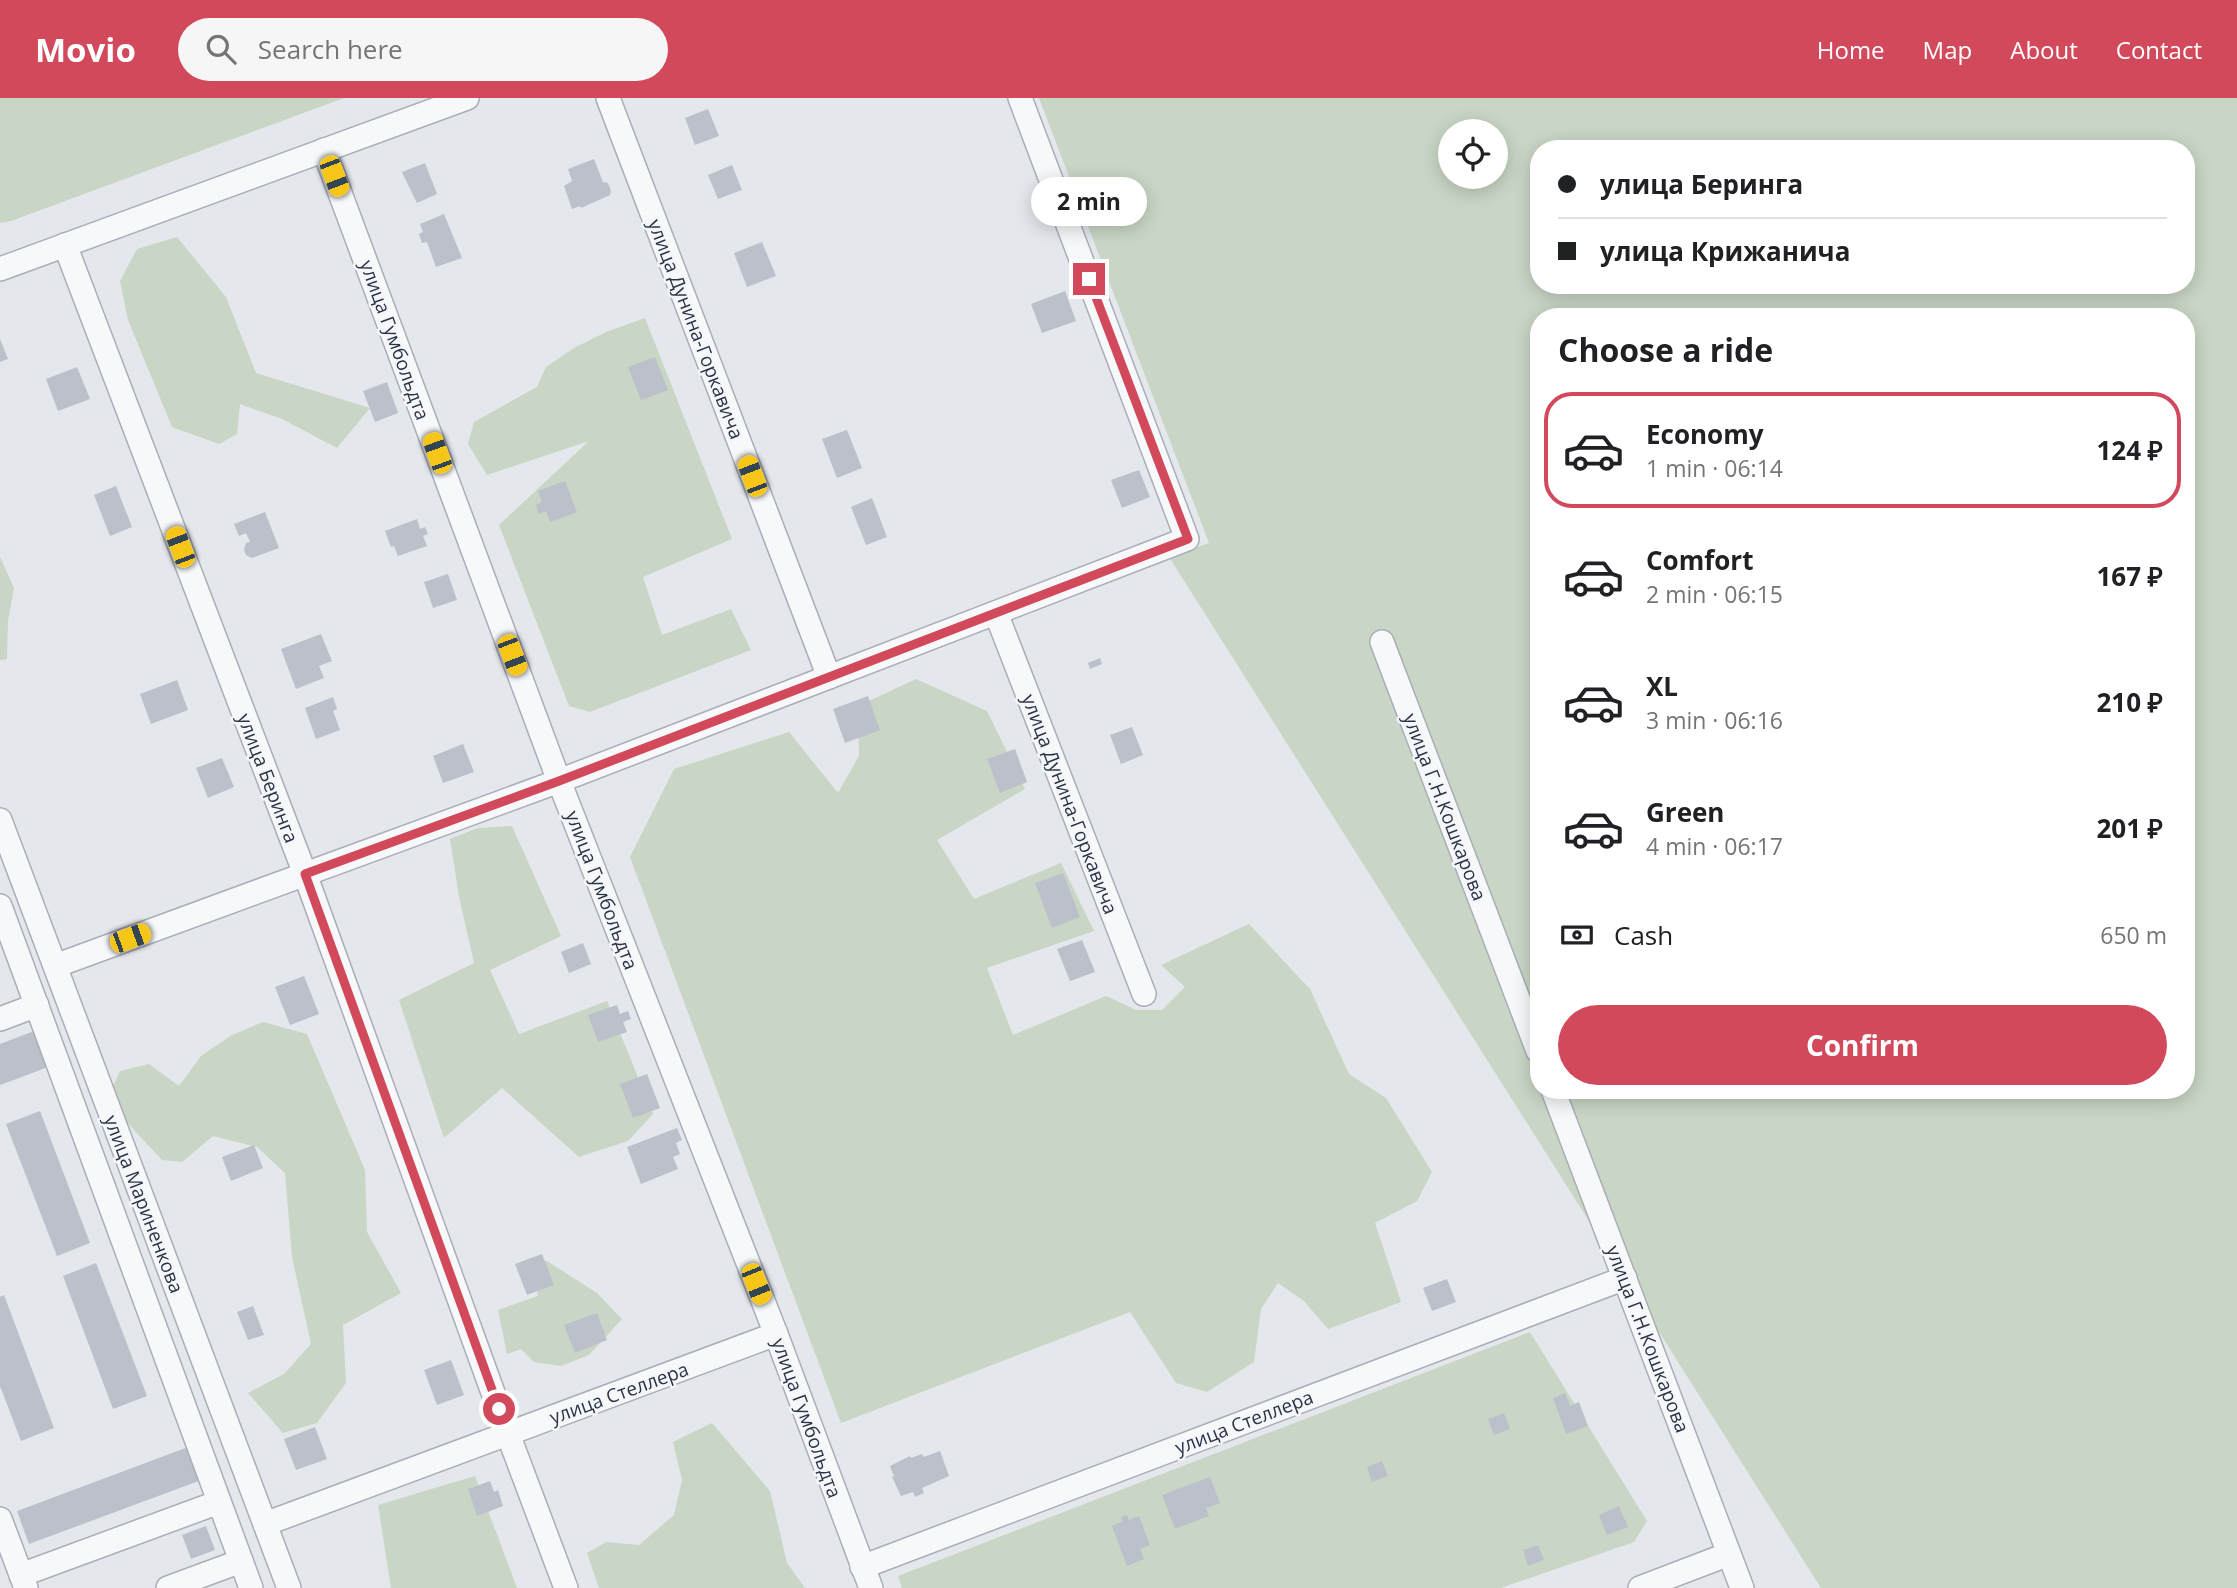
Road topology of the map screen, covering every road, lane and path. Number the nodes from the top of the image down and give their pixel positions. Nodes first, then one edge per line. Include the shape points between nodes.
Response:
1 (467, 98) edge
2 (608, 98) edge
3 (1020, 98) edge
4 (324, 150) junction
5 (65, 245) junction
6 (0, 269) edge
7 (996, 613) junction
8 (1382, 642) dead end
9 (829, 677) junction
10 (559, 781) junction
11 (0, 820) edge
12 (305, 874) junction
13 (0, 906) edge
14 (7, 945) edge
15 (55, 966) junction
16 (1144, 994) dead end
17 (37, 1005) junction
18 (0, 1019) edge
19 (1530, 1030) edge
20 (1556, 1099) edge
21 (1625, 1278) junction
22 (776, 1334) junction
23 (508, 1434) junction
24 (219, 1502) junction
25 (0, 1519) edge
26 (265, 1524) junction
27 (1729, 1555) junction
28 (241, 1561) junction
29 (867, 1577) edge
30 (24, 1582) edge
31 (168, 1588) edge
32 (251, 1588) edge
33 (289, 1588) edge
34 (566, 1588) edge
35 (1640, 1588) edge
36 (1742, 1588) edge

1 - 4 street
2 - 9 street, улица Дунина-Горкавича
3 - 7 street via 1188,539
4 - 5 street
4 - 10 street, улица Гумбольдта
5 - 6 street
5 - 12 street, улица Беринга
7 - 9 street
7 - 16 street, улица Дунина-Горкавича
8 - 19 street, улица Г.Н.Кошкарова
9 - 10 street
10 - 12 street
10 - 22 street, улица Гумбольдта
11 - 15 street, улица Мариненкова
12 - 15 street
12 - 23 street, улица Беринга
13 - 14 street
14 - 17 street
15 - 26 street, улица Мариненкова
17 - 18 street
17 - 24 street
20 - 21 street, улица Г.Н.Кошкарова
21 - 27 street, улица Г.Н.Кошкарова
21 - 29 street, улица Стеллера
22 - 23 street, улица Стеллера
22 - 29 street, улица Гумбольдта
23 - 26 street, улица Стеллера
23 - 34 street, улица Беринга
24 - 28 street
24 - 30 street
25 - 30 street
26 - 33 street, улица Мариненкова
27 - 35 street
27 - 36 street, улица Г.Н.Кошкарова
28 - 31 street
28 - 32 street

